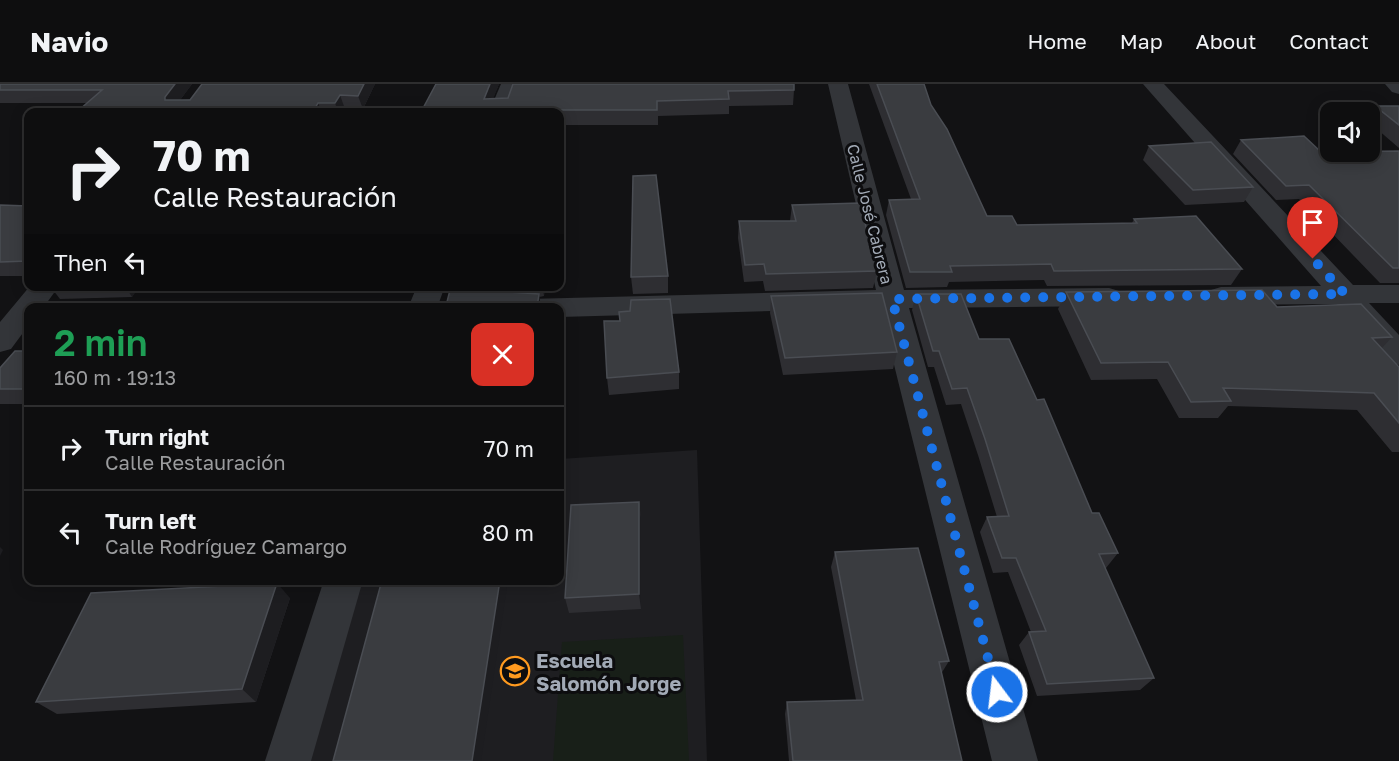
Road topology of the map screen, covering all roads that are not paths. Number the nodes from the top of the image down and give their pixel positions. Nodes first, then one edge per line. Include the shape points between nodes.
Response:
1 (511, 84) edge
2 (838, 84) edge
3 (1153, 84) edge
4 (1395, 84) edge
5 (1399, 88) edge
6 (501, 108) edge
7 (1345, 294) junction
8 (1399, 294) edge
9 (1131, 296) edge
10 (1190, 296) edge
11 (892, 299) junction
12 (564, 307) edge
13 (24, 314) edge
14 (10, 333) edge
15 (1399, 354) edge
16 (342, 585) edge
17 (288, 761) edge
18 (1015, 761) edge

1 - 6 street
2 - 11 street, Calle José Cabrera
3 - 7 street
4 - 5 street
7 - 8 street
7 - 10 street
7 - 15 street
9 - 11 street
11 - 12 street
11 - 18 street, Calle José Cabrera
13 - 14 street
16 - 17 street

